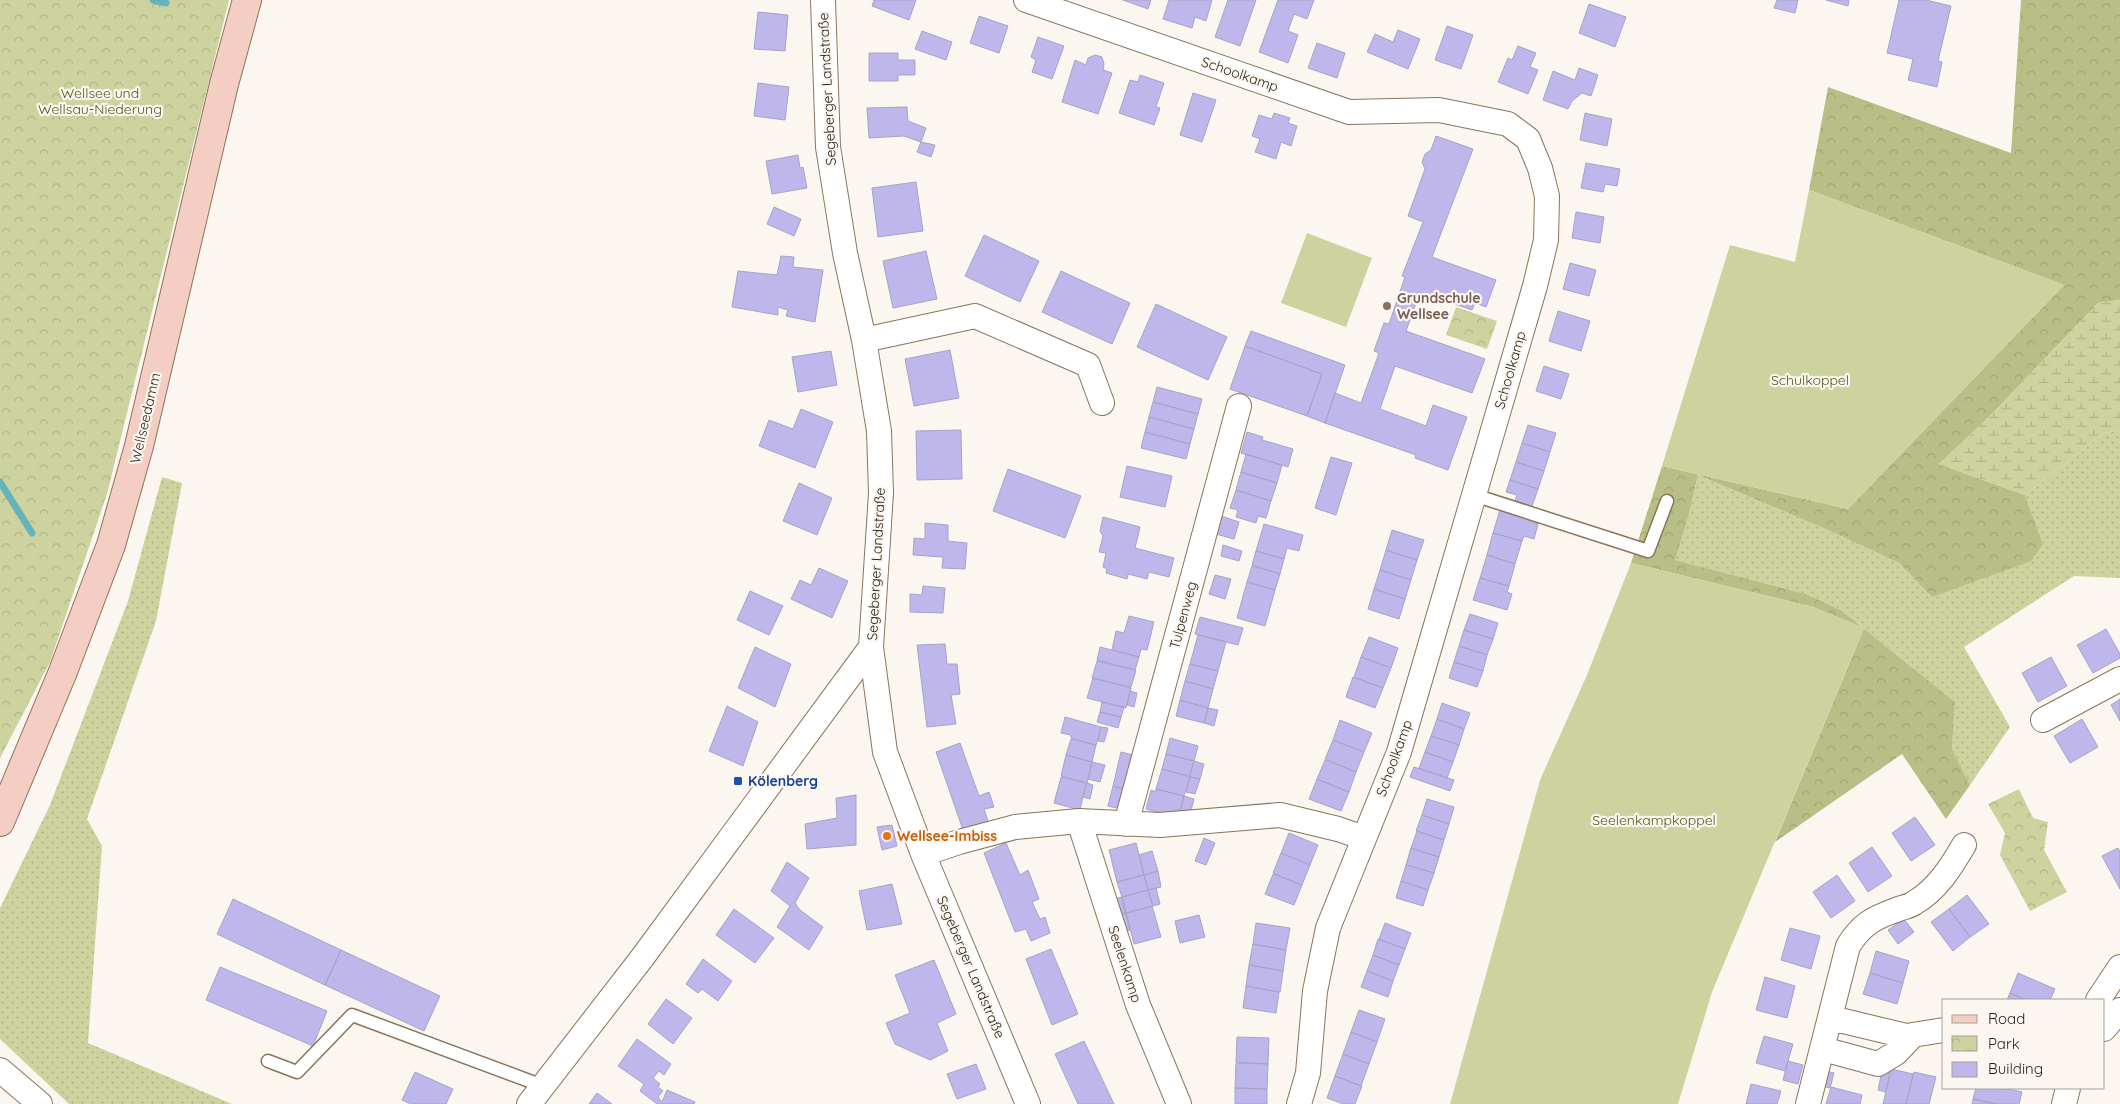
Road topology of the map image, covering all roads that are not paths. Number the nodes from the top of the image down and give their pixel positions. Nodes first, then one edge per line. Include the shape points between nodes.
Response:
1 (247, 0) edge
2 (822, 0) edge
3 (1026, 0) edge
4 (864, 340) junction
5 (1102, 403) dead end
6 (1239, 406) dead end
7 (1474, 495) junction
8 (1667, 501) dead end
9 (871, 647) junction
10 (2120, 680) edge
11 (2043, 720) dead end
12 (1079, 821) junction
13 (0, 822) edge
14 (1126, 824) junction
15 (1364, 838) junction
16 (1964, 845) dead end
17 (923, 854) junction
18 (2120, 967) edge
19 (2099, 999) edge
20 (2120, 1010) edge
21 (1831, 1018) junction
22 (2105, 1028) edge
23 (1942, 1030) edge
24 (1913, 1035) junction
25 (1823, 1049) junction
26 (268, 1061) dead end
27 (1, 1072) edge
28 (2068, 1089) edge
29 (536, 1095) edge
30 (40, 1104) edge
31 (1028, 1104) edge
32 (1179, 1104) edge
33 (1299, 1104) edge
34 (1808, 1104) edge
35 (2064, 1104) edge

1 - 13 main road, Wellseedamm via 111,545
2 - 4 street, Segeberger Landstraße via 828,147 845,253
3 - 7 street, Schoolkamp via 1349,112 1439,110 1508,124 1528,140 1547,196 1546,240
4 - 5 street via 975,316 1088,365
4 - 9 street, Segeberger Landstraße via 880,431 881,493
6 - 14 street, Tulpenweg
7 - 8 lane via 1648,552
7 - 15 street, Schoolkamp via 1399,752
9 - 17 street, Segeberger Landstraße via 885,752
9 - 29 street via 642,958
10 - 11 street
12 - 14 street
12 - 17 street via 1015,827
12 - 32 street, Seelenkamp via 1138,1005
14 - 15 street via 1160,825 1280,815
15 - 33 street, Schoolkamp via 1328,928 1315,991 1308,1073
16 - 21 street via 1930,891 1913,904 1868,922 1856,932 1848,946
17 - 31 street, Segeberger Landstraße
18 - 19 street
20 - 22 street
21 - 24 street
21 - 25 street
23 - 24 street
24 - 25 street via 1896,1053 1878,1064
25 - 34 street
26 - 29 lane via 297,1072 352,1015
27 - 30 street
28 - 35 street

